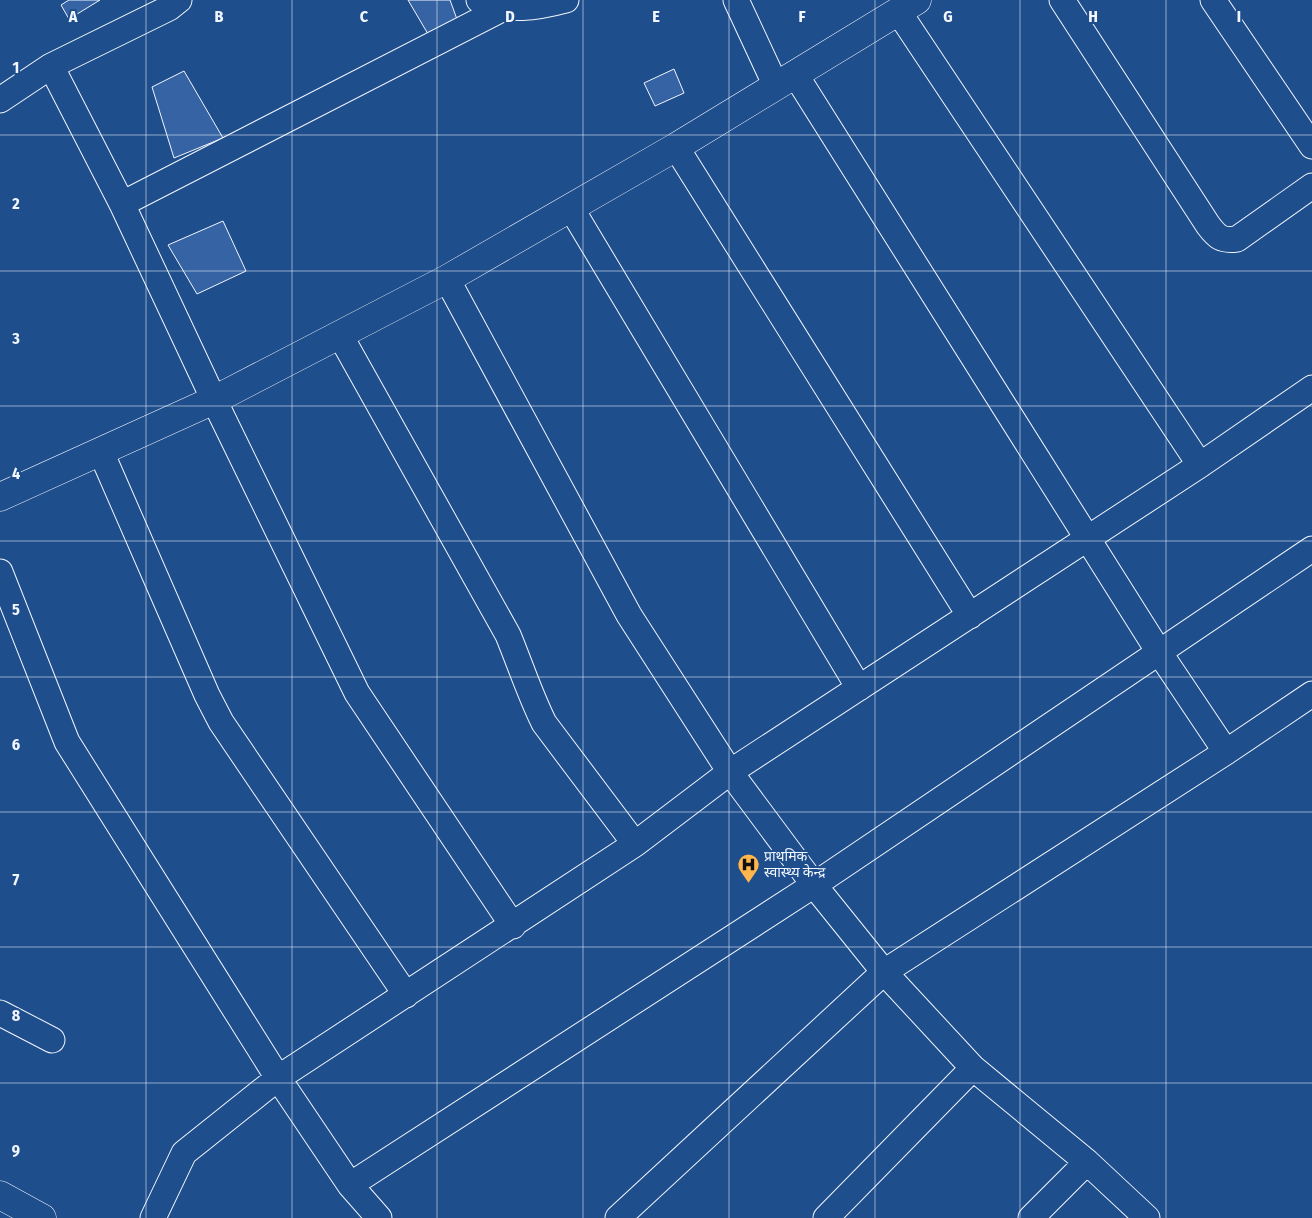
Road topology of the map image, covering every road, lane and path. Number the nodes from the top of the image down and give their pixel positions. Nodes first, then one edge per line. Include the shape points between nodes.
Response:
1 (479, 0) edge
2 (566, 0) edge
3 (736, 0) edge
4 (1062, 0) edge
5 (1213, 0) edge
6 (171, 3) edge
7 (908, 6) edge
8 (504, 8) junction
9 (51, 66) junction
10 (786, 80) junction
11 (0, 100) edge
12 (1312, 146) edge
13 (676, 147) junction
14 (1312, 186) edge
15 (122, 204) junction
16 (571, 208) junction
17 (447, 279) junction
18 (340, 335) junction
19 (1312, 388) edge
20 (214, 400) junction
21 (101, 452) junction
22 (1200, 466) junction
23 (0, 497) edge
24 (1088, 538) junction
25 (1312, 550) edge
26 (0, 572) edge
27 (970, 616) junction
28 (1159, 652) junction
29 (858, 688) junction
30 (1312, 694) edge
31 (1226, 752) junction
32 (730, 772) junction
33 (635, 844) junction
34 (814, 885) junction
35 (513, 926) junction
36 (884, 972) junction
37 (406, 995) junction
38 (0, 1013) edge
39 (52, 1040) dead end
40 (973, 1068) junction
41 (278, 1078) junction
42 (1087, 1162) junction
43 (350, 1185) junction
44 (0, 1195) edge
45 (42, 1218) edge
46 (153, 1218) edge
47 (379, 1218) edge
48 (618, 1218) edge
49 (826, 1218) edge
50 (1031, 1218) edge
51 (1147, 1218) edge

1 - 8 street
2 - 8 street via 540,7
3 - 10 street
4 - 14 street via 1208,225 1221,239 1237,239
5 - 12 street
6 - 9 street
7 - 10 street
7 - 22 street
8 - 15 street
9 - 11 street
9 - 15 street
10 - 13 street
10 - 24 street
13 - 16 street
13 - 27 street
15 - 20 street
16 - 17 street
16 - 29 street
17 - 18 street
17 - 32 street via 629,615
18 - 20 street
18 - 33 street via 508,635 544,723
19 - 22 street
20 - 21 street
20 - 35 street via 356,693
21 - 23 street
21 - 37 street via 220,722
22 - 24 street
24 - 27 street
24 - 28 street
25 - 28 street
26 - 41 street via 67,742
27 - 29 street
28 - 31 street
28 - 34 street
29 - 32 street
30 - 31 street
31 - 36 street
32 - 33 street
32 - 34 street
33 - 35 street
34 - 36 street
34 - 43 street
35 - 37 street
36 - 40 street
36 - 48 street
37 - 41 street
38 - 39 street
40 - 42 street
40 - 49 street
41 - 43 street
41 - 46 street via 184,1153
42 - 50 street
42 - 51 street
43 - 47 street
44 - 45 street

